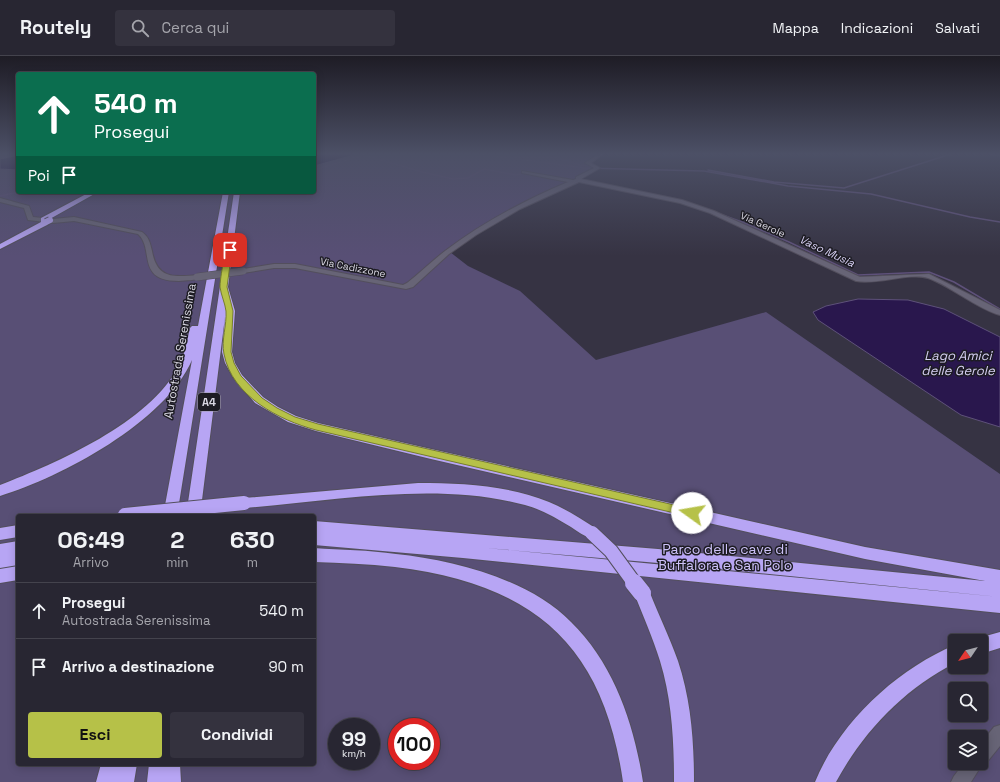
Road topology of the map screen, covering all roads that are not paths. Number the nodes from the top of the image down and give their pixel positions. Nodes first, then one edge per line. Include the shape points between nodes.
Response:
1 (561, 188) edge
2 (618, 188) edge
3 (91, 194) edge
4 (96, 194) edge
5 (226, 194) edge
6 (237, 194) edge
7 (0, 200) edge
8 (45, 220) junction
9 (0, 243) edge
10 (0, 247) edge
11 (224, 287) junction
12 (209, 289) junction
13 (1000, 313) edge
14 (0, 491) edge
15 (143, 514) edge
16 (170, 514) edge
17 (193, 514) edge
18 (316, 527) edge
19 (16, 531) edge
20 (0, 534) edge
21 (316, 539) edge
22 (16, 547) edge
23 (0, 550) edge
24 (316, 555) edge
25 (16, 558) edge
26 (0, 561) edge
27 (16, 573) edge
28 (0, 576) edge
29 (1000, 577) edge
30 (1000, 590) edge
31 (1000, 605) edge
32 (1000, 640) edge
33 (988, 643) edge
34 (948, 658) edge
35 (1000, 733) edge
36 (988, 748) edge
37 (110, 766) edge
38 (127, 766) edge
39 (159, 766) edge
40 (170, 766) edge
41 (969, 770) edge
42 (106, 782) edge
43 (124, 782) edge
44 (157, 782) edge
45 (171, 782) edge
46 (634, 782) edge
47 (684, 782) edge
48 (825, 782) edge
49 (960, 782) edge

1 - 7 street, Via Cadizzone, bridge via 518,208 474,234 403,288 295,266 274,266 171,279 157,274 150,264 145,239 140,233 74,219 34,220 30,219 28,207
2 - 13 street, Via Gerole via 699,207 859,279 929,276
3 - 8 highway
4 - 8 highway
5 - 12 highway, Autostrada Serenissima / A4
6 - 11 highway, A4
8 - 9 highway
8 - 10 highway
11 - 17 highway, A4
11 - 29 highway via 230,311 227,352 230,363 238,377 259,400 292,419 316,427 864,553
12 - 14 highway via 188,358 169,388 149,409 110,437 75,457
12 - 16 highway, Autostrada Serenissima / A4
15 - 47 highway, bridge via 399,489 455,488 527,500 568,518 592,533 611,551 642,593 669,662 679,707
18 - 30 highway via 658,556
19 - 20 highway
21 - 31 highway
22 - 23 highway
24 - 46 highway via 406,562 451,570 518,594 547,612 570,633 593,662 608,691 621,723 631,759
25 - 26 highway
27 - 28 highway
32 - 33 highway
34 - 48 highway via 916,675 887,698 859,730 830,770
35 - 36 street
37 - 42 highway
38 - 43 highway
39 - 44 highway
40 - 45 highway
41 - 49 street

